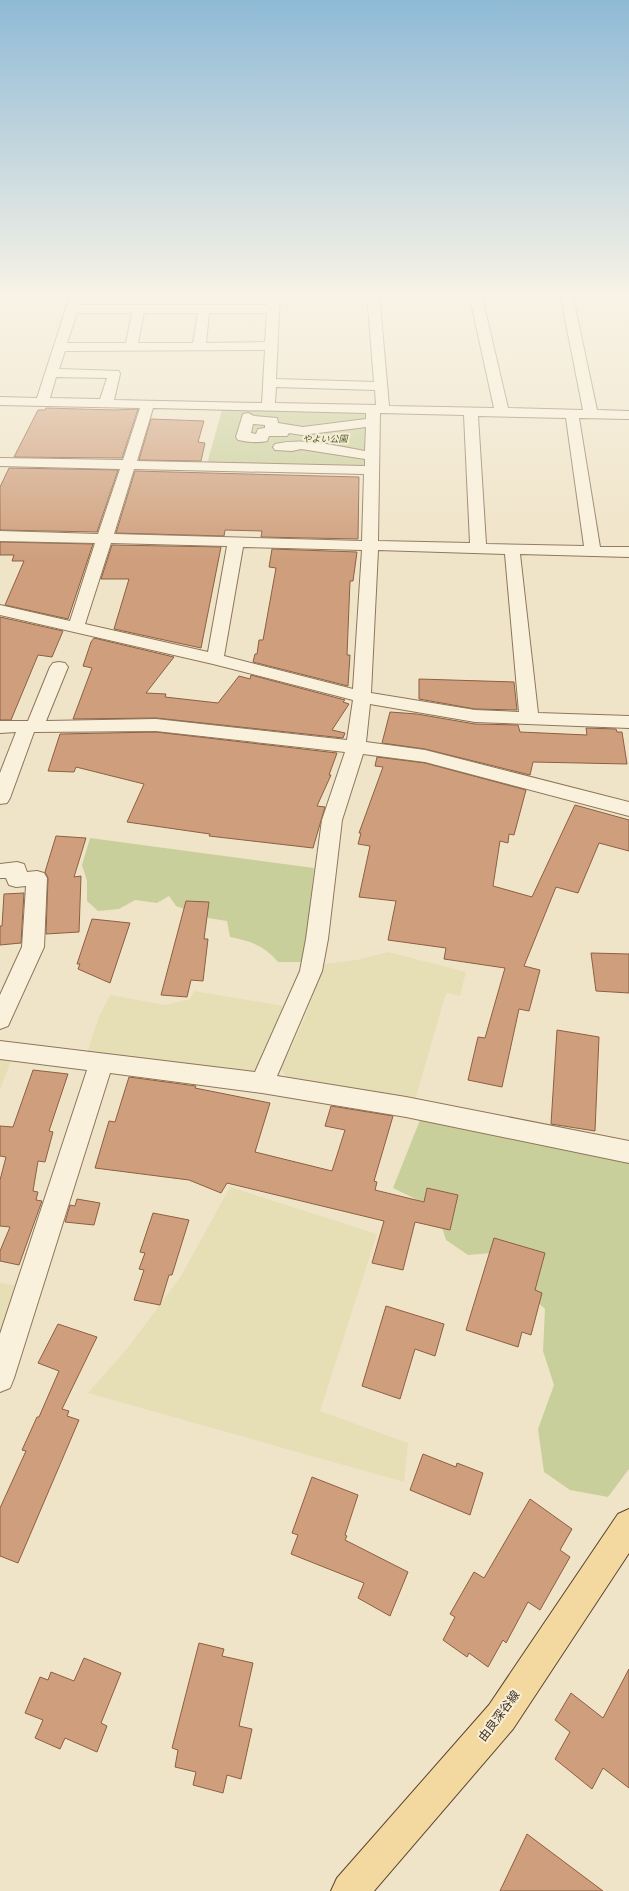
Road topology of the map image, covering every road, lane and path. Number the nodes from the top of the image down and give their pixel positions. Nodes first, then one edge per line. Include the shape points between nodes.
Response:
1 (48, 381) edge
2 (112, 381) edge
3 (381, 381) edge
4 (495, 381) edge
5 (584, 381) edge
6 (270, 383) joint
7 (381, 386) junction
8 (0, 401) edge
9 (42, 402) junction
10 (106, 403) junction
11 (148, 404) junction
12 (268, 407) junction
13 (471, 412) junction
14 (502, 412) junction
15 (249, 413) junction
16 (376, 414) junction
17 (572, 414) junction
18 (591, 415) junction
19 (629, 415) edge
20 (274, 430) junction
21 (302, 438) junction
22 (274, 451) junction
23 (0, 462) edge
24 (372, 463) junction
25 (128, 465) junction
26 (277, 468) junction
27 (0, 536) edge
28 (105, 538) junction
29 (236, 542) junction
30 (370, 546) junction
31 (478, 548) junction
32 (512, 549) junction
33 (593, 551) junction
34 (629, 552) edge
35 (0, 610) edge
36 (76, 627) junction
37 (216, 659) junction
38 (59, 667) dead end
39 (362, 697) junction
40 (529, 719) junction
41 (629, 722) edge
42 (31, 726) junction
43 (0, 727) edge
44 (356, 747) junction
45 (0, 798) edge
46 (629, 809) edge
47 (0, 871) edge
48 (0, 1020) edge
49 (0, 1050) edge
50 (101, 1063) junction
51 (262, 1083) junction
52 (629, 1152) edge
53 (0, 1378) edge
54 (629, 1525) edge
55 (350, 1891) edge

1 - 9 street
2 - 10 street
3 - 7 street
4 - 14 street
5 - 18 street
6 - 7 street
6 - 12 street
7 - 16 street
8 - 9 street
9 - 10 street
10 - 11 street
11 - 15 street
11 - 25 street
12 - 15 street
12 - 16 street
13 - 14 street
13 - 16 street
13 - 31 street
14 - 17 street
15 - 20 street via 243,437 262,438
16 - 21 street
16 - 24 street
17 - 18 street
17 - 33 street
18 - 19 street
20 - 21 street via 296,429
20 - 22 street
21 - 22 street via 292,447
21 - 24 street
22 - 26 street
23 - 25 street
24 - 26 street
24 - 30 street
25 - 26 street
25 - 28 street
27 - 28 street
28 - 29 street
28 - 36 street
29 - 30 street
29 - 37 street
30 - 31 street
30 - 39 street
31 - 32 street
32 - 33 street
32 - 40 street
33 - 34 street
35 - 36 street
36 - 37 street
37 - 39 street
38 - 42 street
39 - 40 street via 475,716
39 - 44 street
40 - 41 street
42 - 43 street
42 - 44 street via 156,725
42 - 45 street
44 - 46 street via 425,756
44 - 51 street via 332,820 318,939 311,971
47 - 48 street via 17,869 16,880 37,878 33,947
49 - 50 street
50 - 51 street
50 - 53 street
51 - 52 street via 406,1107
54 - 55 main road, 由良深谷線 via 501,1717

